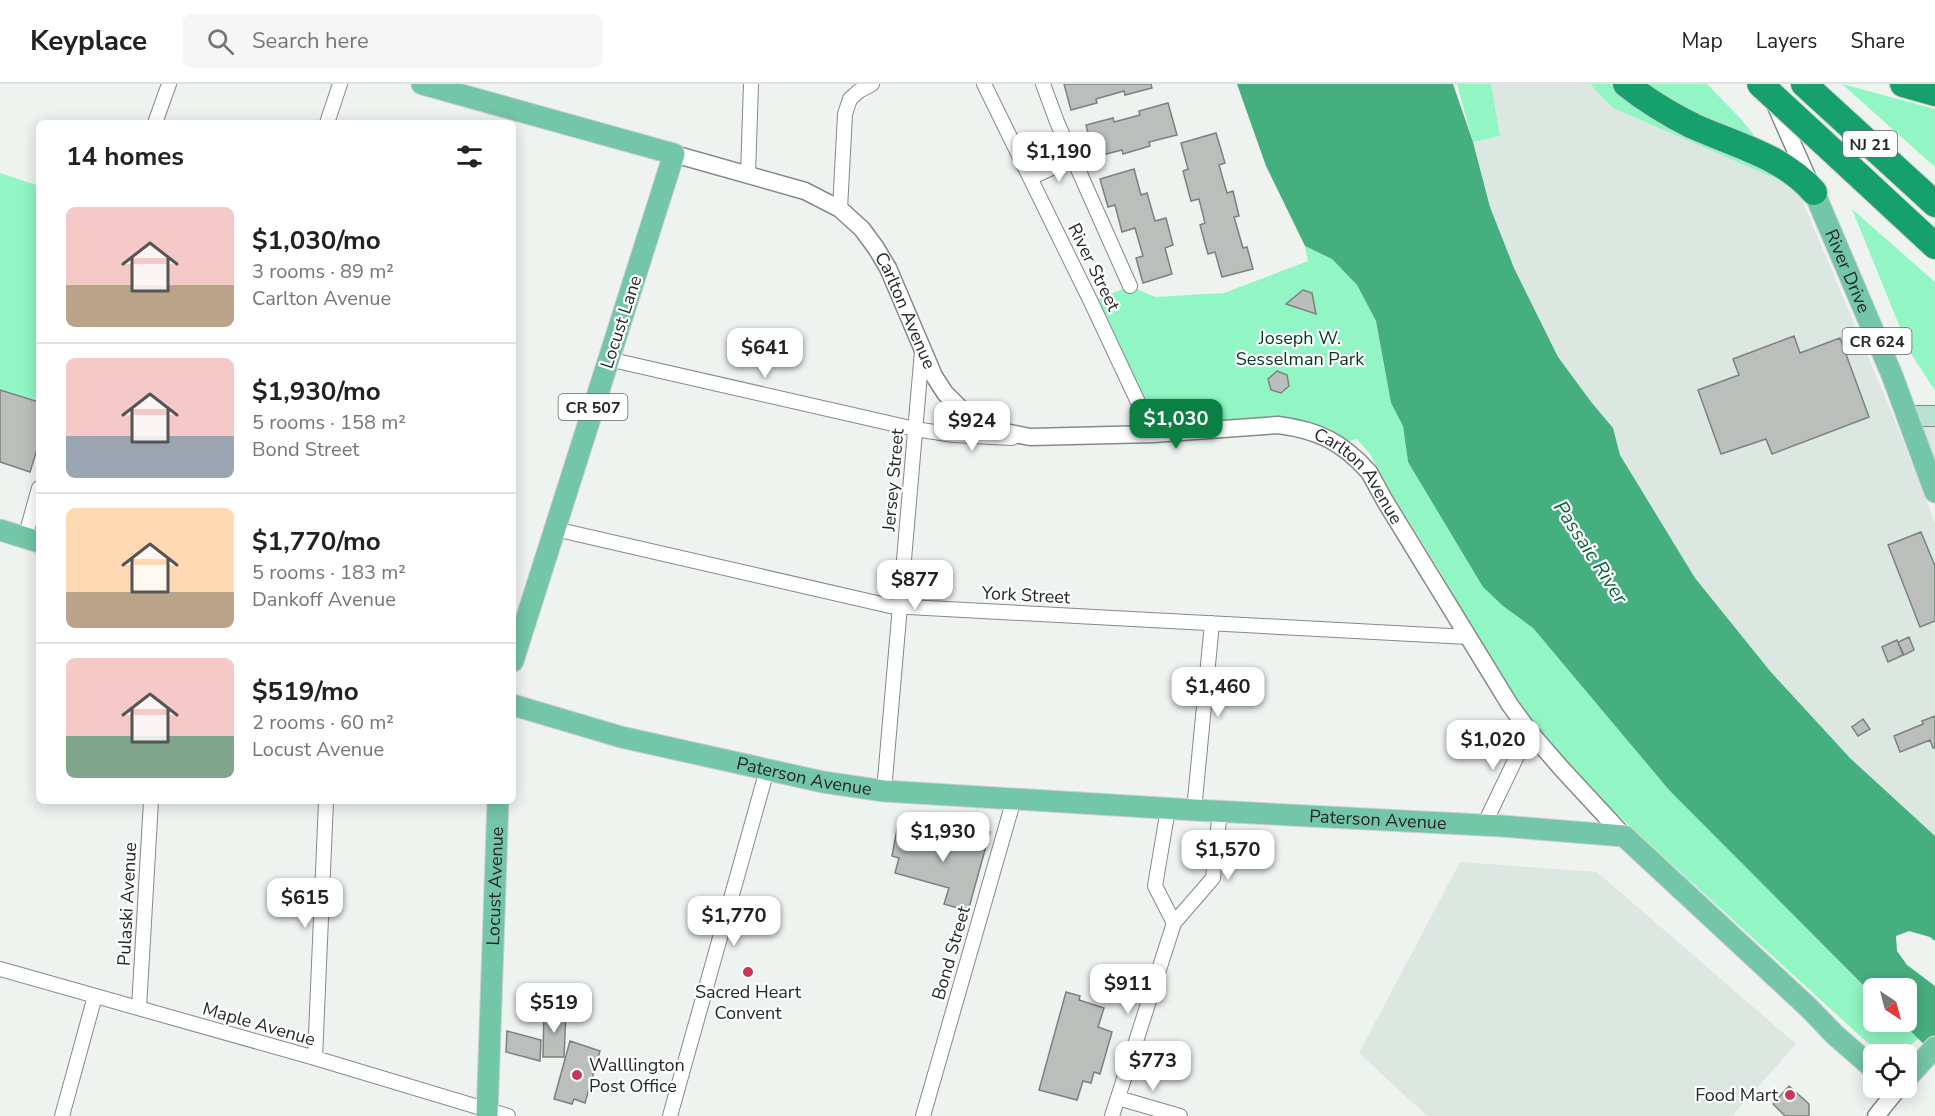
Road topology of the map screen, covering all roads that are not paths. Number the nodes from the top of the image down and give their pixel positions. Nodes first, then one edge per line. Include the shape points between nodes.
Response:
1 (168, 84) edge
2 (340, 84) edge
3 (422, 84) edge
4 (751, 84) edge
5 (872, 84) edge
6 (984, 84) edge
7 (1043, 84) edge
8 (1626, 84) edge
9 (1760, 84) edge
10 (1766, 84) edge
11 (1804, 84) edge
12 (1903, 84) edge
13 (1935, 93) edge
14 (512, 116) edge
15 (155, 120) edge
16 (328, 120) edge
17 (674, 154) junction
18 (1074, 158) junction
19 (748, 175) junction
20 (1030, 178) junction
21 (1814, 192) junction
22 (1935, 204) edge
23 (840, 209) junction
24 (1935, 246) edge
25 (1130, 286) dead end
26 (922, 351) junction
27 (608, 359) junction
28 (1907, 416) junction
29 (1935, 416) edge
30 (915, 429) junction
31 (1153, 434) junction
32 (1030, 437) junction
33 (1935, 492) edge
34 (36, 511) edge
35 (555, 529) junction
36 (0, 530) edge
37 (32, 540) edge
38 (900, 606) junction
39 (1212, 623) junction
40 (1468, 637) junction
41 (516, 652) edge
42 (516, 706) edge
43 (1529, 731) junction
44 (767, 770) junction
45 (884, 791) junction
46 (1014, 799) junction
47 (151, 804) edge
48 (326, 804) edge
49 (498, 804) edge
50 (1168, 809) junction
51 (1194, 810) junction
52 (1220, 812) junction
53 (1485, 825) junction
54 (1624, 836) junction
55 (1174, 923) junction
56 (0, 969) edge
57 (95, 996) junction
58 (139, 1008) junction
59 (1929, 1054) edge
60 (315, 1058) junction
61 (1863, 1059) edge
62 (1917, 1067) edge
63 (1118, 1098) junction
64 (1890, 1098) edge
65 (488, 1113) edge
66 (62, 1116) edge
67 (508, 1116) edge
68 (670, 1116) edge
69 (923, 1116) edge
70 (1112, 1116) edge
71 (1180, 1116) edge
72 (1876, 1116) edge

1 - 15 street
2 - 16 street
3 - 14 main road, Carlton Avenue
4 - 19 street
5 - 23 street via 850,99 845,114
6 - 20 street, River Street
7 - 18 street
8 - 21 highway via 1691,125 1779,163
9 - 24 highway, NJ 21, bridge
10 - 21 street, River Drive / CR 624
11 - 22 highway, NJ 21
12 - 13 highway
14 - 17 main road, Carlton Avenue
17 - 19 street, Carlton Avenue
17 - 27 main road, Locust Lane / CR 507
18 - 20 street
18 - 25 street
19 - 23 street, Carlton Avenue via 805,191
20 - 31 street, River Street
21 - 28 main road, River Drive / CR 624
23 - 26 street, Carlton Avenue via 862,229 888,268
26 - 30 street, Jersey Street
26 - 32 street, Carlton Avenue via 939,385 962,410 1000,431
27 - 30 street
27 - 35 main road, Locust Lane / CR 507
28 - 29 main road
28 - 33 main road, River Drive / CR 624
30 - 32 street via 994,438
30 - 38 street, Jersey Street
31 - 32 street, Carlton Avenue
31 - 40 street, Carlton Avenue via 1278,425 1299,427 1339,444 1369,472
34 - 37 street
35 - 38 street, York Street
35 - 41 main road, Locust Lane / CR 507
36 - 37 main road
38 - 39 street, York Street
38 - 45 street, Jersey Street
39 - 40 street, York Street
39 - 51 street
40 - 43 street, Carlton Avenue
42 - 44 main road, Paterson Avenue via 621,737
43 - 53 street
43 - 54 street, Carlton Avenue
44 - 45 main road, Paterson Avenue
44 - 68 street
45 - 46 main road, Paterson Avenue
46 - 50 main road, Paterson Avenue
46 - 69 street, Bond Street
47 - 58 street, Pulaski Avenue
48 - 60 street
49 - 65 main road, Locust Avenue
50 - 51 main road, Paterson Avenue
50 - 55 street via 1155,886
51 - 52 main road, Paterson Avenue
52 - 53 main road, Paterson Avenue
52 - 55 street via 1213,878
53 - 54 main road, Paterson Avenue
54 - 61 main road
55 - 63 street
56 - 57 street, Maple Avenue
57 - 58 street, Maple Avenue
57 - 66 street
58 - 60 street, Maple Avenue
59 - 62 main road
60 - 65 street, Maple Avenue
63 - 70 street
63 - 71 street
64 - 72 street
65 - 67 street, Maple Avenue

